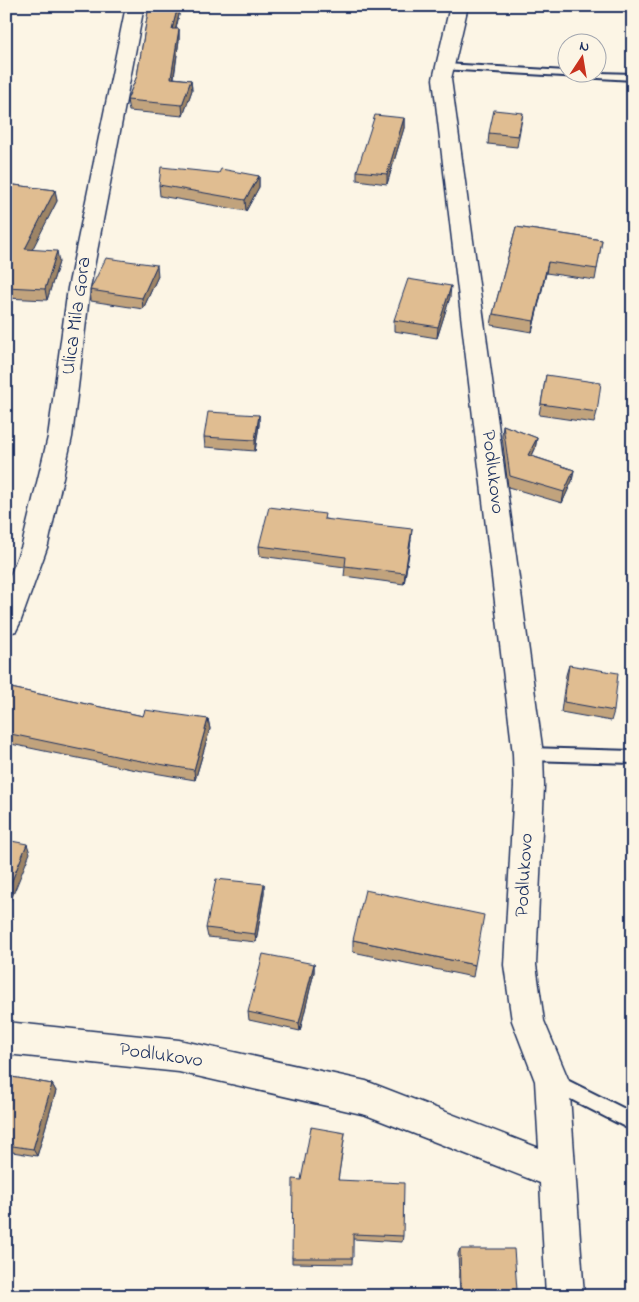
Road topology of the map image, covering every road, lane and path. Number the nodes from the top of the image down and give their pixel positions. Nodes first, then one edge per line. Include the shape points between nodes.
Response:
1 (135, 6) edge
2 (459, 6) edge
3 (445, 67) junction
4 (633, 77) edge
5 (6, 623) edge
6 (528, 754) junction
7 (633, 757) edge
8 (6, 1038) edge
9 (552, 1081) junction
10 (633, 1122) edge
11 (559, 1173) junction
12 (565, 1296) edge

1 - 5 street, Ulica Mila Gora via 79,288 60,437 35,545
2 - 3 street, Podlukovo
3 - 4 lane
3 - 6 street, Podlukovo via 442,79
6 - 7 lane
6 - 9 street, Podlukovo via 520,965 528,1021
8 - 11 street, Podlukovo via 180,1056 366,1098
9 - 10 lane
9 - 11 street, Podlukovo
11 - 12 street

